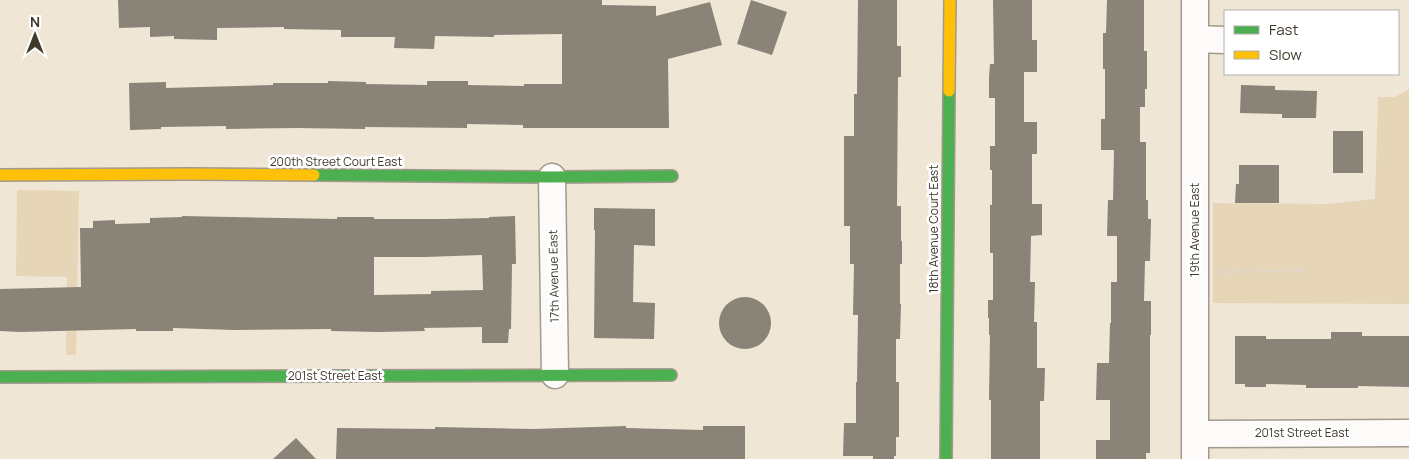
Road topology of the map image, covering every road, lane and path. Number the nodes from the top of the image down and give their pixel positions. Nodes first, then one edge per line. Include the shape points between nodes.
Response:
1 (950, 0) edge
2 (1195, 0) edge
3 (1195, 39) junction
4 (1224, 40) edge
5 (0, 176) edge
6 (672, 176) dead end
7 (552, 177) junction
8 (1304, 271) dead end
9 (1195, 273) junction
10 (555, 375) junction
11 (670, 375) dead end
12 (0, 377) edge
13 (1409, 433) edge
14 (1195, 447) edge
15 (946, 459) edge

1 - 15 street, 18th Avenue Court East
2 - 3 street, 19th Avenue East
3 - 4 street
3 - 9 street, 19th Avenue East
5 - 7 street, 200th Street Court East
6 - 7 street, 200th Street Court East
7 - 10 street, 17th Avenue East
8 - 9 path
9 - 14 street, 19th Avenue East
10 - 11 street, 201st Street East
10 - 12 street, 201st Street East
13 - 14 street, 201st Street East

